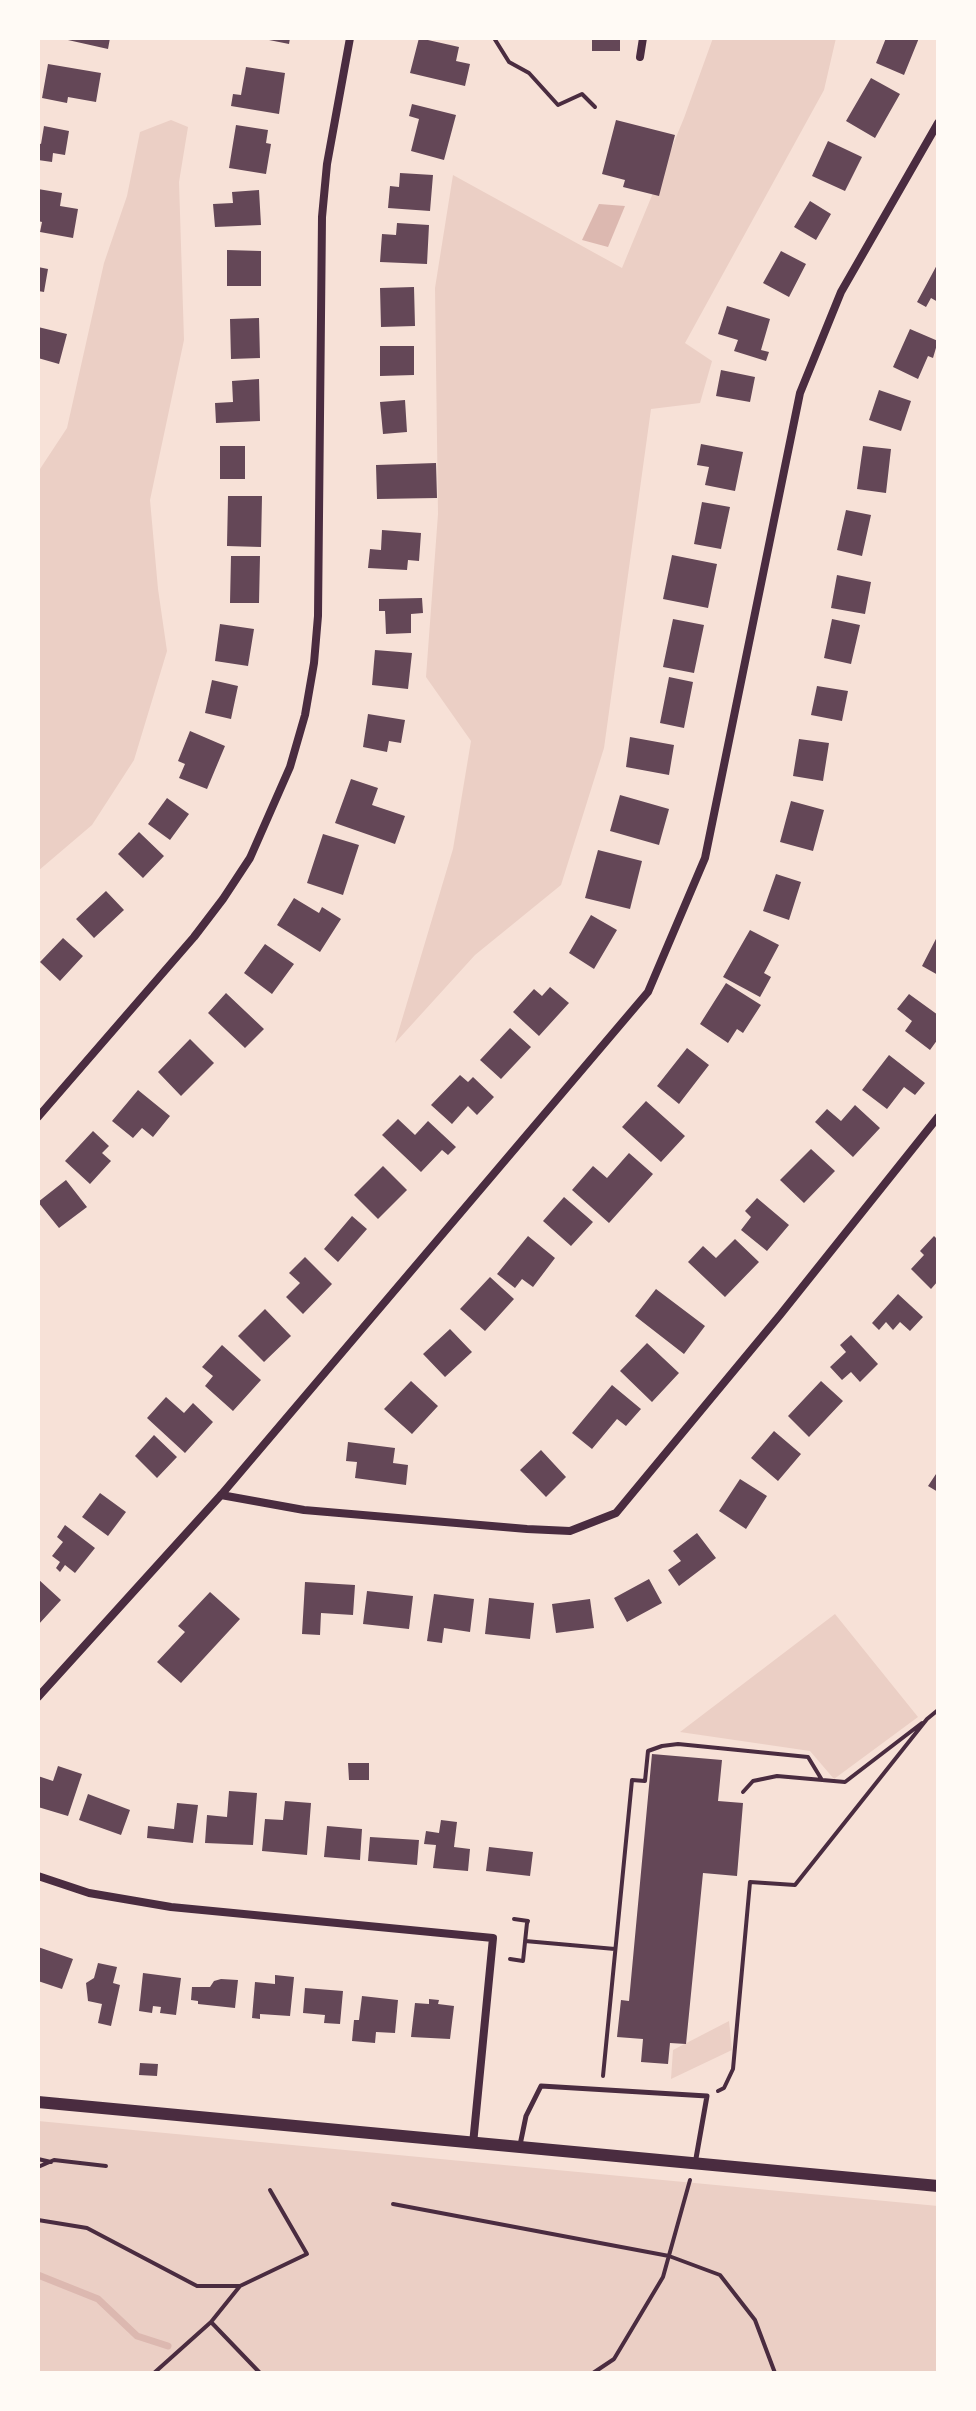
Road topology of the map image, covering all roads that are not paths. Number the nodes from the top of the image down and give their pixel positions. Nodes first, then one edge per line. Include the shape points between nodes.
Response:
1 (350, 38) edge
2 (645, 39) edge
3 (640, 57) dead end
4 (938, 123) edge
5 (38, 1117) edge
6 (938, 1117) edge
7 (221, 1495) junction
8 (38, 1697) edge
9 (38, 1876) edge
10 (38, 2102) edge
11 (473, 2144) junction
12 (519, 2148) junction
13 (693, 2171) junction
14 (938, 2186) edge

1 - 5 street via 322,217 318,616 305,715 290,767 250,858 223,899
2 - 3 street
4 - 7 street via 841,292 800,393 705,858 648,992
6 - 7 street via 616,1513 570,1531 304,1510
7 - 8 street
9 - 11 street via 89,1893 171,1907 493,1938
10 - 11 street
11 - 12 street
12 - 13 street
12 - 13 lane via 526,2116 541,2086 707,2096
13 - 14 street

